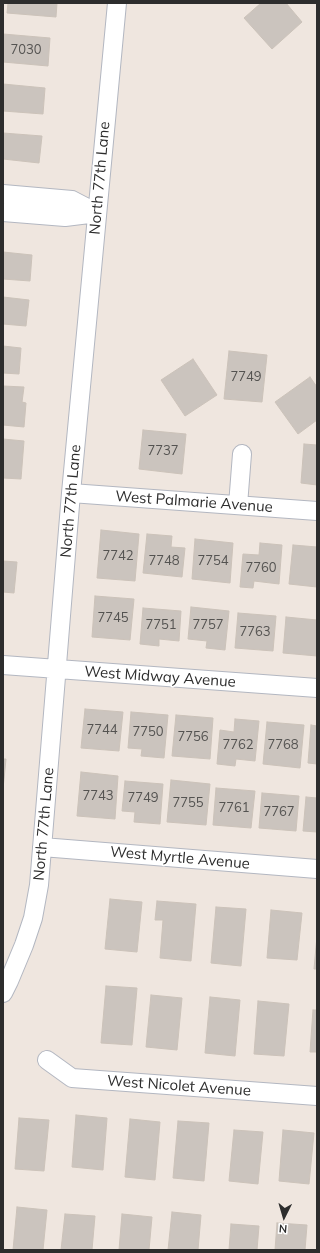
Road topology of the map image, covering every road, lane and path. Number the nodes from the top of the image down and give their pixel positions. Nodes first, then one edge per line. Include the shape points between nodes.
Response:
1 (117, 3) edge
2 (3, 194) edge
3 (3, 212) edge
4 (97, 213) junction
5 (242, 454) dead end
6 (71, 493) junction
7 (238, 505) junction
8 (317, 511) edge
9 (3, 665) edge
10 (56, 669) junction
11 (317, 688) edge
12 (42, 847) junction
13 (317, 869) edge
14 (3, 993) edge
15 (47, 1060) dead end
16 (317, 1096) edge

1 - 4 street, North 77th Lane
2 - 4 street via 72,200
3 - 4 street via 64,217
4 - 6 street, North 77th Lane
5 - 7 street
6 - 7 street, West Palmarie Avenue
6 - 10 street, North 77th Lane
7 - 8 street, West Palmarie Avenue
9 - 10 street, West Midway Avenue
10 - 11 street, West Midway Avenue
10 - 12 street, North 77th Lane
12 - 13 street, West Myrtle Avenue
12 - 14 street, North 77th Lane via 33,918
15 - 16 street, West Nicolet Avenue via 72,1078

